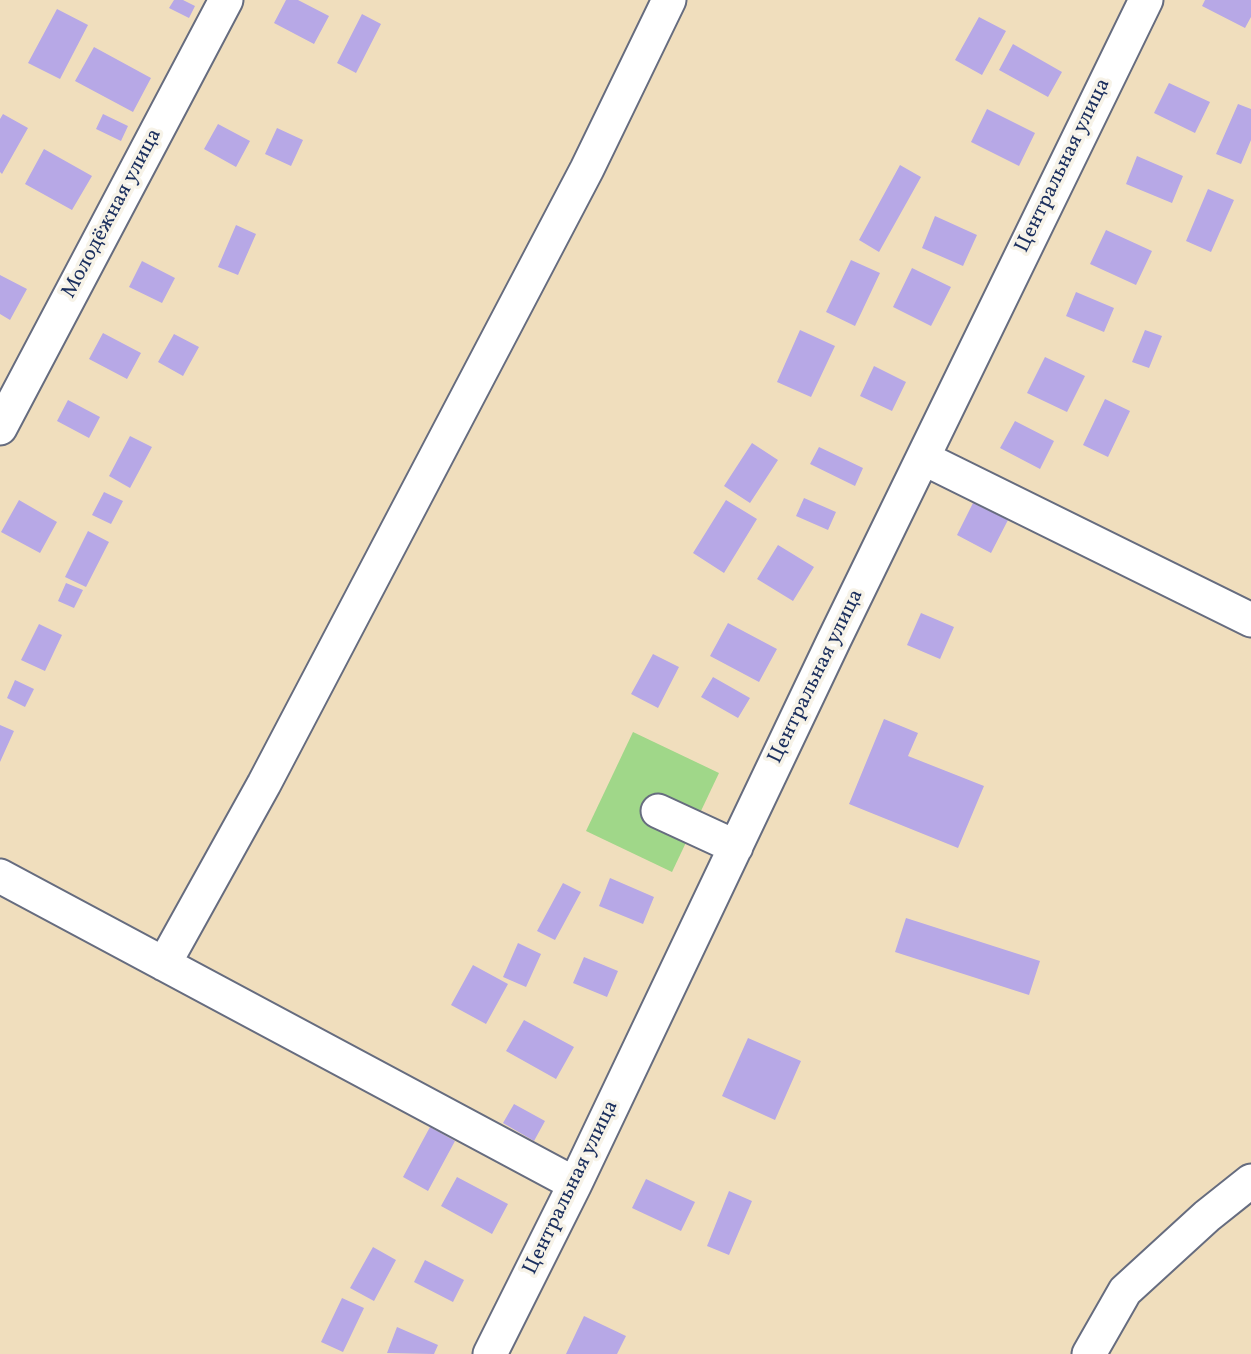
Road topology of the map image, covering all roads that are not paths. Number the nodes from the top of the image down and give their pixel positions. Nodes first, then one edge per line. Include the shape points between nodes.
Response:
1 (226, 0) edge
2 (669, 0) edge
3 (1146, 0) edge
4 (0, 428) edge
5 (923, 458) junction
6 (1251, 620) edge
7 (658, 811) dead end
8 (736, 848) junction
9 (0, 876) edge
10 (164, 964) junction
11 (1251, 1181) edge
12 (575, 1184) junction
13 (491, 1354) edge
14 (1089, 1354) edge

1 - 4 street, Молодёжная улица
2 - 10 street via 587,169
3 - 5 street, Центральная улица
5 - 6 street
5 - 8 street, Центральная улица
7 - 8 street
8 - 12 street, Центральная улица
9 - 10 street
10 - 12 street
11 - 14 street via 1125,1291
12 - 13 street, Центральная улица

